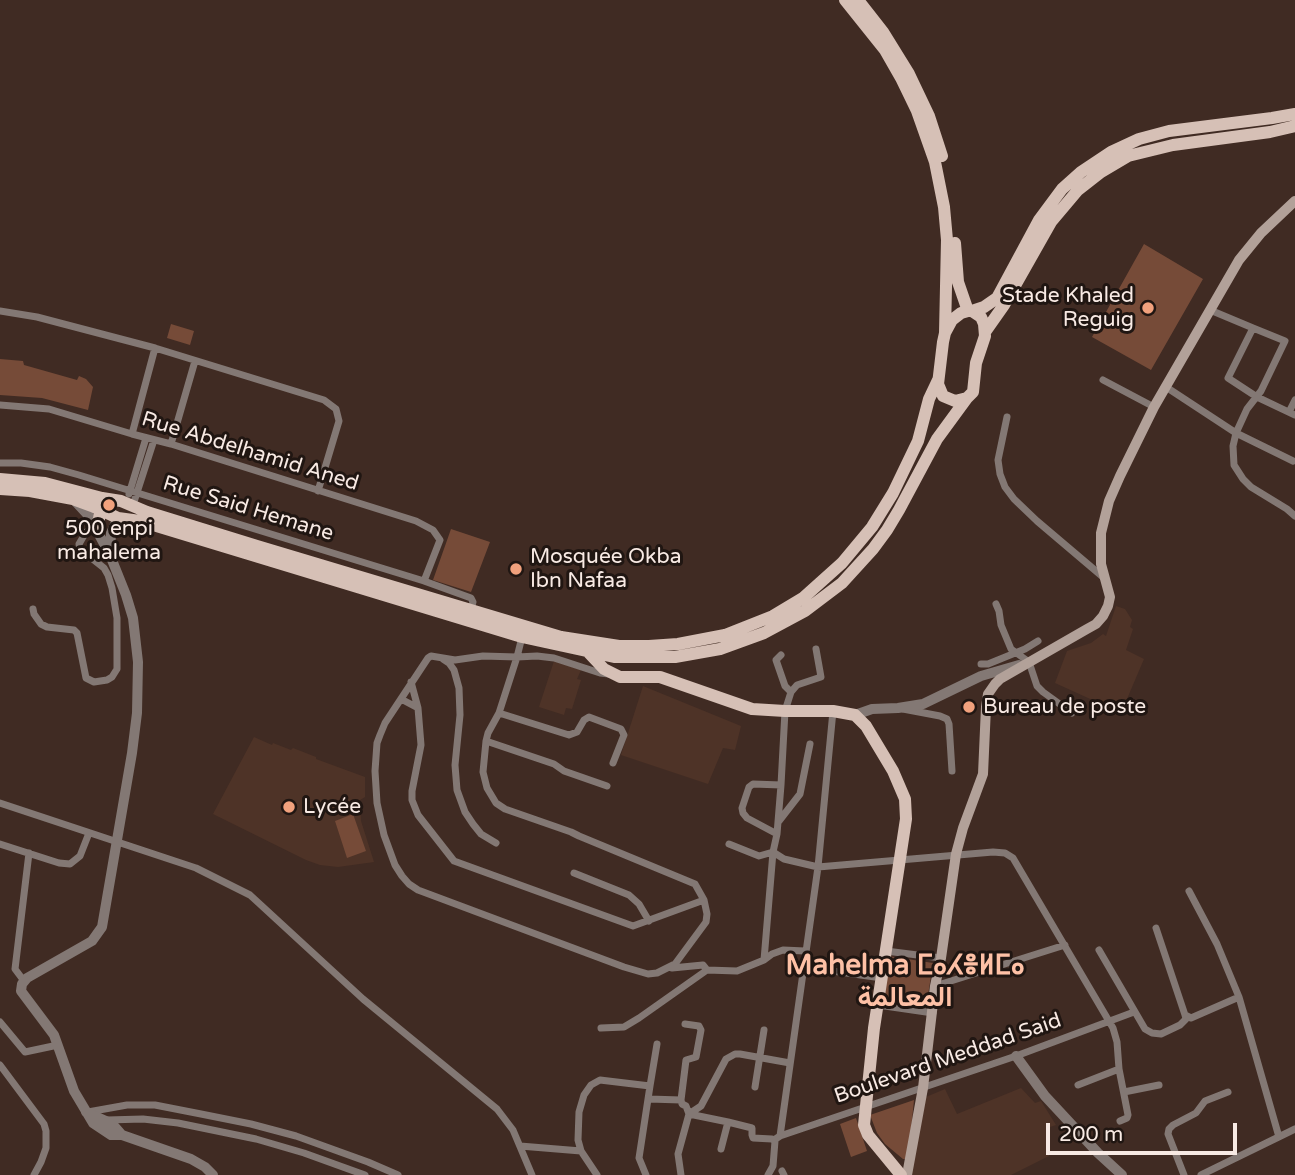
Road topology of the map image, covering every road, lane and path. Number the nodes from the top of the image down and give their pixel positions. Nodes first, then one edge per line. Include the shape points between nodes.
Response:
1 (845, 0) edge
2 (858, 0) edge
3 (1295, 114) edge
4 (1295, 126) edge
5 (1295, 201) edge
6 (952, 247) junction
7 (960, 290) junction
8 (1000, 293) junction
9 (1210, 310) junction
10 (0, 311) edge
11 (970, 311) junction
12 (1253, 328) junction
13 (985, 332) junction
14 (945, 333) junction
15 (155, 348) junction
16 (195, 360) junction
17 (938, 380) junction
18 (1103, 380) dead end
19 (1166, 387) junction
20 (1257, 397) junction
21 (967, 398) junction
22 (1295, 400) edge
23 (928, 403) junction
24 (0, 405) edge
25 (1154, 407) junction
26 (1292, 414) edge
27 (1006, 417) dead end
28 (1237, 433) junction
29 (132, 434) junction
30 (150, 439) junction
31 (937, 439) junction
32 (171, 444) junction
33 (1293, 461) dead end
34 (0, 463) edge
35 (0, 479) edge
36 (0, 489) edge
37 (318, 491) junction
38 (73, 499) junction
39 (133, 503) junction
40 (103, 504) junction
41 (1295, 516) edge
42 (118, 518) junction
43 (95, 527) junction
44 (110, 555) junction
45 (1104, 578) junction
46 (424, 581) junction
47 (996, 604) dead end
48 (33, 609) dead end
49 (471, 610) junction
50 (522, 637) junction
51 (578, 641) junction
52 (1038, 641) dead end
53 (816, 649) dead end
54 (589, 653) junction
55 (1016, 653) junction
56 (781, 655) dead end
57 (517, 657) junction
58 (614, 657) junction
59 (442, 658) junction
60 (1029, 662) junction
61 (981, 664) dead end
62 (617, 676) junction
63 (411, 682) junction
64 (791, 692) junction
65 (401, 699) junction
66 (418, 708) junction
67 (898, 708) junction
68 (785, 711) junction
69 (833, 711) junction
70 (499, 713) junction
71 (1072, 713) dead end
72 (855, 715) junction
73 (486, 741) junction
74 (810, 744) dead end
75 (613, 763) dead end
76 (952, 771) dead end
77 (781, 785) junction
78 (607, 786) dead end
79 (0, 803) edge
80 (779, 821) junction
81 (89, 833) junction
82 (777, 834) junction
83 (116, 842) junction
84 (496, 843) dead end
85 (0, 844) edge
86 (729, 844) dead end
87 (772, 852) junction
88 (29, 853) junction
89 (956, 854) junction
90 (900, 860) junction
91 (818, 867) junction
92 (574, 873) dead end
93 (1189, 891) dead end
94 (704, 900) junction
95 (649, 921) junction
96 (1156, 928) dead end
97 (1065, 945) junction
98 (1099, 950) dead end
99 (805, 951) junction
100 (886, 951) junction
101 (941, 958) junction
102 (764, 960) junction
103 (804, 967) junction
104 (668, 968) junction
105 (707, 970) junction
106 (882, 978) junction
107 (24, 981) junction
108 (935, 986) junction
109 (1239, 997) junction
110 (878, 1006) junction
111 (1134, 1012) junction
112 (933, 1013) junction
113 (1185, 1016) junction
114 (0, 1022) edge
115 (1109, 1022) junction
116 (685, 1024) dead end
117 (601, 1028) dead end
118 (764, 1030) dead end
119 (657, 1044) dead end
120 (58, 1045) junction
121 (1016, 1056) junction
122 (760, 1058) junction
123 (790, 1063) junction
124 (0, 1065) edge
125 (1119, 1069) junction
126 (1078, 1085) dead end
127 (1159, 1085) dead end
128 (650, 1086) junction
129 (755, 1087) dead end
130 (923, 1088) junction
131 (1041, 1089) junction
132 (1228, 1091) dead end
133 (1124, 1092) junction
134 (649, 1099) junction
135 (681, 1100) junction
136 (864, 1107) junction
137 (85, 1112) junction
138 (689, 1114) junction
139 (106, 1121) junction
140 (1120, 1121) dead end
141 (728, 1122) junction
142 (93, 1124) junction
143 (1295, 1129) edge
144 (122, 1135) junction
145 (1279, 1137) junction
146 (777, 1138) junction
147 (520, 1146) junction
148 (721, 1149) dead end
149 (581, 1151) junction
150 (34, 1175) edge
151 (214, 1175) edge
152 (365, 1175) edge
153 (398, 1175) edge
154 (532, 1175) edge
155 (597, 1175) edge
156 (646, 1175) edge
157 (681, 1175) edge
158 (768, 1175) edge
159 (904, 1175) edge
160 (1122, 1175) edge
161 (1132, 1175) edge
162 (1184, 1175) edge
163 (1201, 1175) edge

1 - 6 main road via 884,50 917,111 940,179
2 - 6 main road via 896,52 929,116 947,174
3 - 8 main road via 1154,134 1098,160 1071,180 1046,209
4 - 13 main road via 1173,145 1128,156 1101,172 1078,190 1051,222
5 - 9 main road via 1261,233
6 - 7 main road
6 - 14 main road
7 - 8 main road via 980,301
7 - 11 main road
8 - 11 main road via 989,304
9 - 12 street
9 - 19 main road
10 - 15 street
11 - 13 main road via 981,317
11 - 14 main road via 955,317
12 - 20 street via 1228,377
12 - 20 street via 1285,341
13 - 21 main road via 975,388
14 - 17 main road
15 - 16 street
15 - 29 street
16 - 32 street
16 - 37 street via 324,400 336,409 339,421
17 - 21 main road via 947,398
17 - 23 main road
18 - 25 street
19 - 25 main road
19 - 28 street
20 - 26 street
20 - 28 street
21 - 31 main road
22 - 26 street
23 - 31 main road via 939,398 949,408
23 - 51 main road via 918,441 880,516 848,557 803,598 757,623 707,640 663,646
24 - 29 street, Rue Abdelhamid Aned via 49,409
25 - 45 main road via 1109,501 1100,540
27 - 45 street via 998,460 1005,487
28 - 33 street
28 - 41 street via 1233,457 1237,471 1251,487
29 - 30 street, Rue Abdelhamid Aned
30 - 32 street, Rue Abdelhamid Aned
30 - 39 street
31 - 58 main road via 873,549 842,583 805,611 720,649 675,657
32 - 37 street, Rue Abdelhamid Aned
34 - 39 street, Rue Said Hemane via 50,467
35 - 40 main road via 45,483
36 - 38 main road
37 - 46 street, Rue Abdelhamid Aned via 433,530 440,540
38 - 40 main road
38 - 43 street
39 - 40 main road
39 - 42 main road
39 - 46 street, Rue Said Hemane
39 - 49 main road
39 - 50 main road via 140,521
40 - 42 main road
40 - 43 main road
42 - 44 street via 110,537
43 - 44 street
43 - 48 street via 79,544 110,580 117,618 115,674 94,682 86,678 77,633 41,624
44 - 83 street via 133,618 138,662 134,732
45 - 60 main road via 1110,597 1100,619
46 - 49 street, Rue Said Hemane via 471,598
47 - 55 street
49 - 51 main road
50 - 54 main road
50 - 57 street
51 - 54 main road
52 - 55 street
53 - 64 street via 821,677 797,685
54 - 58 main road
54 - 62 main road via 604,670
55 - 60 street
55 - 61 street
56 - 64 street via 776,660
57 - 59 street
57 - 62 street via 554,658
57 - 70 street
58 - 62 main road via 611,668
59 - 63 street via 428,658
59 - 84 street via 454,670 459,688 457,790 473,824
60 - 67 street via 981,676 923,705
60 - 71 street via 1037,686
60 - 89 main road via 999,680 988,694 983,774
62 - 68 main road via 660,677 752,709
63 - 65 street
63 - 66 street
64 - 68 street
65 - 66 street
65 - 104 street via 377,743 375,771 384,835 409,884 624,967 648,974
66 - 95 street via 421,745 412,800 418,816 450,857 626,925
67 - 72 street
67 - 76 street via 947,719
68 - 69 main road
68 - 77 street
69 - 72 main road
69 - 91 street
70 - 73 street
70 - 75 street via 569,735 589,718 621,729 624,735
72 - 90 main road via 893,771 905,799
73 - 78 street
73 - 94 street via 485,780 496,803 690,881
74 - 80 street via 800,794
77 - 80 street
77 - 82 street via 753,784 742,808 747,818
79 - 81 street
80 - 82 street
81 - 83 street
81 - 88 street via 80,856 69,864
82 - 87 street
83 - 107 street via 99,932 86,945
83 - 147 street via 196,869 250,895 349,987 497,1108
85 - 88 street
86 - 87 street via 759,856
87 - 91 street
87 - 102 street
88 - 107 street via 15,969
89 - 90 street
89 - 97 street via 993,852 1013,858
89 - 101 main road
90 - 91 street
90 - 100 main road
91 - 99 street
92 - 95 street via 628,895
93 - 109 street
94 - 95 street
94 - 104 street via 704,927
96 - 113 street
97 - 108 street
97 - 115 street
98 - 111 street
99 - 102 street via 783,950
99 - 103 street
100 - 101 street
100 - 106 main road
101 - 108 main road
102 - 105 street via 737,971
103 - 106 street
103 - 123 street
104 - 105 street via 703,965
105 - 117 street via 624,1027
106 - 110 main road
107 - 120 street via 23,995
108 - 112 main road
109 - 113 street via 1191,1018
109 - 145 street
110 - 112 street
110 - 136 main road
111 - 113 street via 1145,1029 1156,1034 1180,1025
111 - 115 street, Boulevard Meddad Said
112 - 130 main road
114 - 120 street via 25,1052
115 - 121 street, Boulevard Meddad Said
115 - 125 street via 1117,1042
116 - 135 street via 701,1030 696,1057 686,1060
118 - 122 street
119 - 128 street
120 - 137 street
121 - 130 street, Boulevard Meddad Said
121 - 131 street
122 - 123 street
122 - 129 street
122 - 138 street via 730,1055 701,1106
123 - 146 street
124 - 150 street via 44,1124 46,1148
125 - 126 street
125 - 133 street
127 - 133 street
128 - 134 street
128 - 149 street via 600,1080 591,1085 579,1112
130 - 136 street, Boulevard Meddad Said
130 - 159 main road
131 - 160 street
131 - 161 street
132 - 162 street via 1205,1101 1196,1113 1169,1129
133 - 140 street via 1128,1115
134 - 135 street
134 - 156 street via 639,1158
135 - 138 street
136 - 146 street, Boulevard Meddad Said
136 - 159 main road via 868,1135
137 - 139 street
137 - 142 street
137 - 153 street via 155,1105 251,1124
138 - 141 street
138 - 157 street via 678,1154
139 - 142 street
139 - 144 street
139 - 152 street via 178,1123 256,1139
141 - 146 street via 752,1128 753,1138
141 - 148 street
142 - 144 street via 111,1135
143 - 145 street
144 - 151 street via 191,1159
145 - 163 street
146 - 158 street
147 - 149 street
147 - 154 street
149 - 155 street

